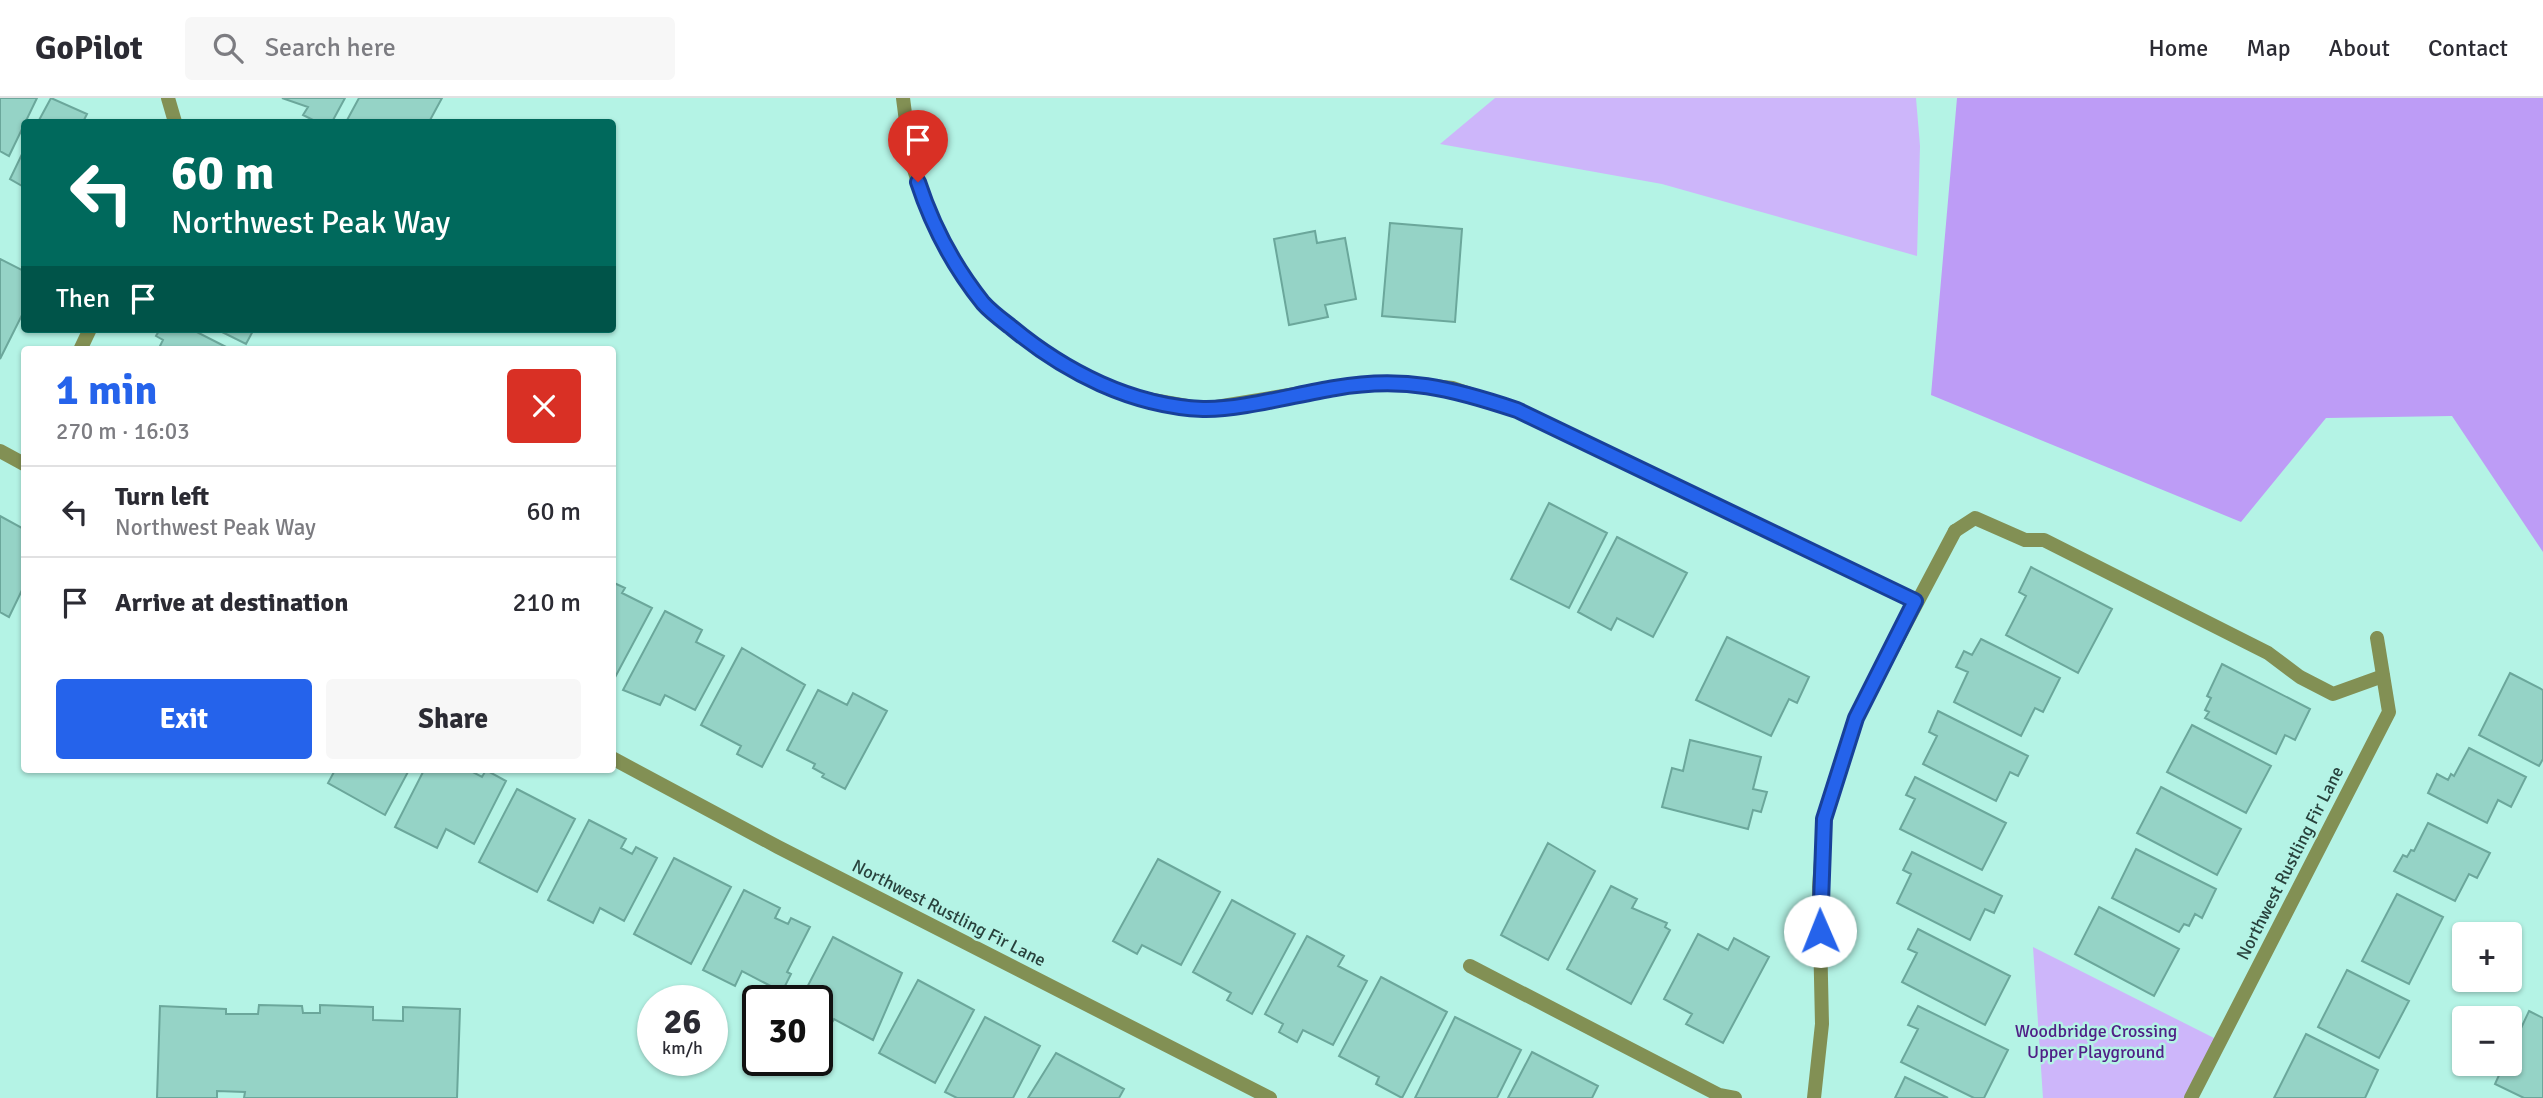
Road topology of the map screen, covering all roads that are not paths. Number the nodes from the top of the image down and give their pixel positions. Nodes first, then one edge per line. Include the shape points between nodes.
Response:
1 (168, 98) edge
2 (903, 98) edge
3 (174, 119) edge
4 (0, 451) edge
5 (21, 461) edge
6 (1915, 601) junction
7 (2377, 638) dead end
8 (2383, 676) junction
9 (616, 760) edge
10 (1470, 966) dead end
11 (1270, 1098) edge
12 (1735, 1098) edge
13 (1814, 1098) edge
14 (2191, 1098) edge

1 - 3 street
2 - 6 street via 911,160 925,204 953,260 985,305 1073,371 1130,396 1205,409 1394,382 1453,388 1517,410
4 - 5 street
6 - 8 street via 1955,531 1975,518 2025,540 2043,540 2268,653 2333,694
6 - 13 street via 1856,718 1824,819 1819,887 1822,1024
7 - 8 street, Northwest Rustling Fir Lane
8 - 14 street, Northwest Rustling Fir Lane via 2389,712
9 - 11 street, Northwest Rustling Fir Lane
10 - 12 street via 1719,1095

